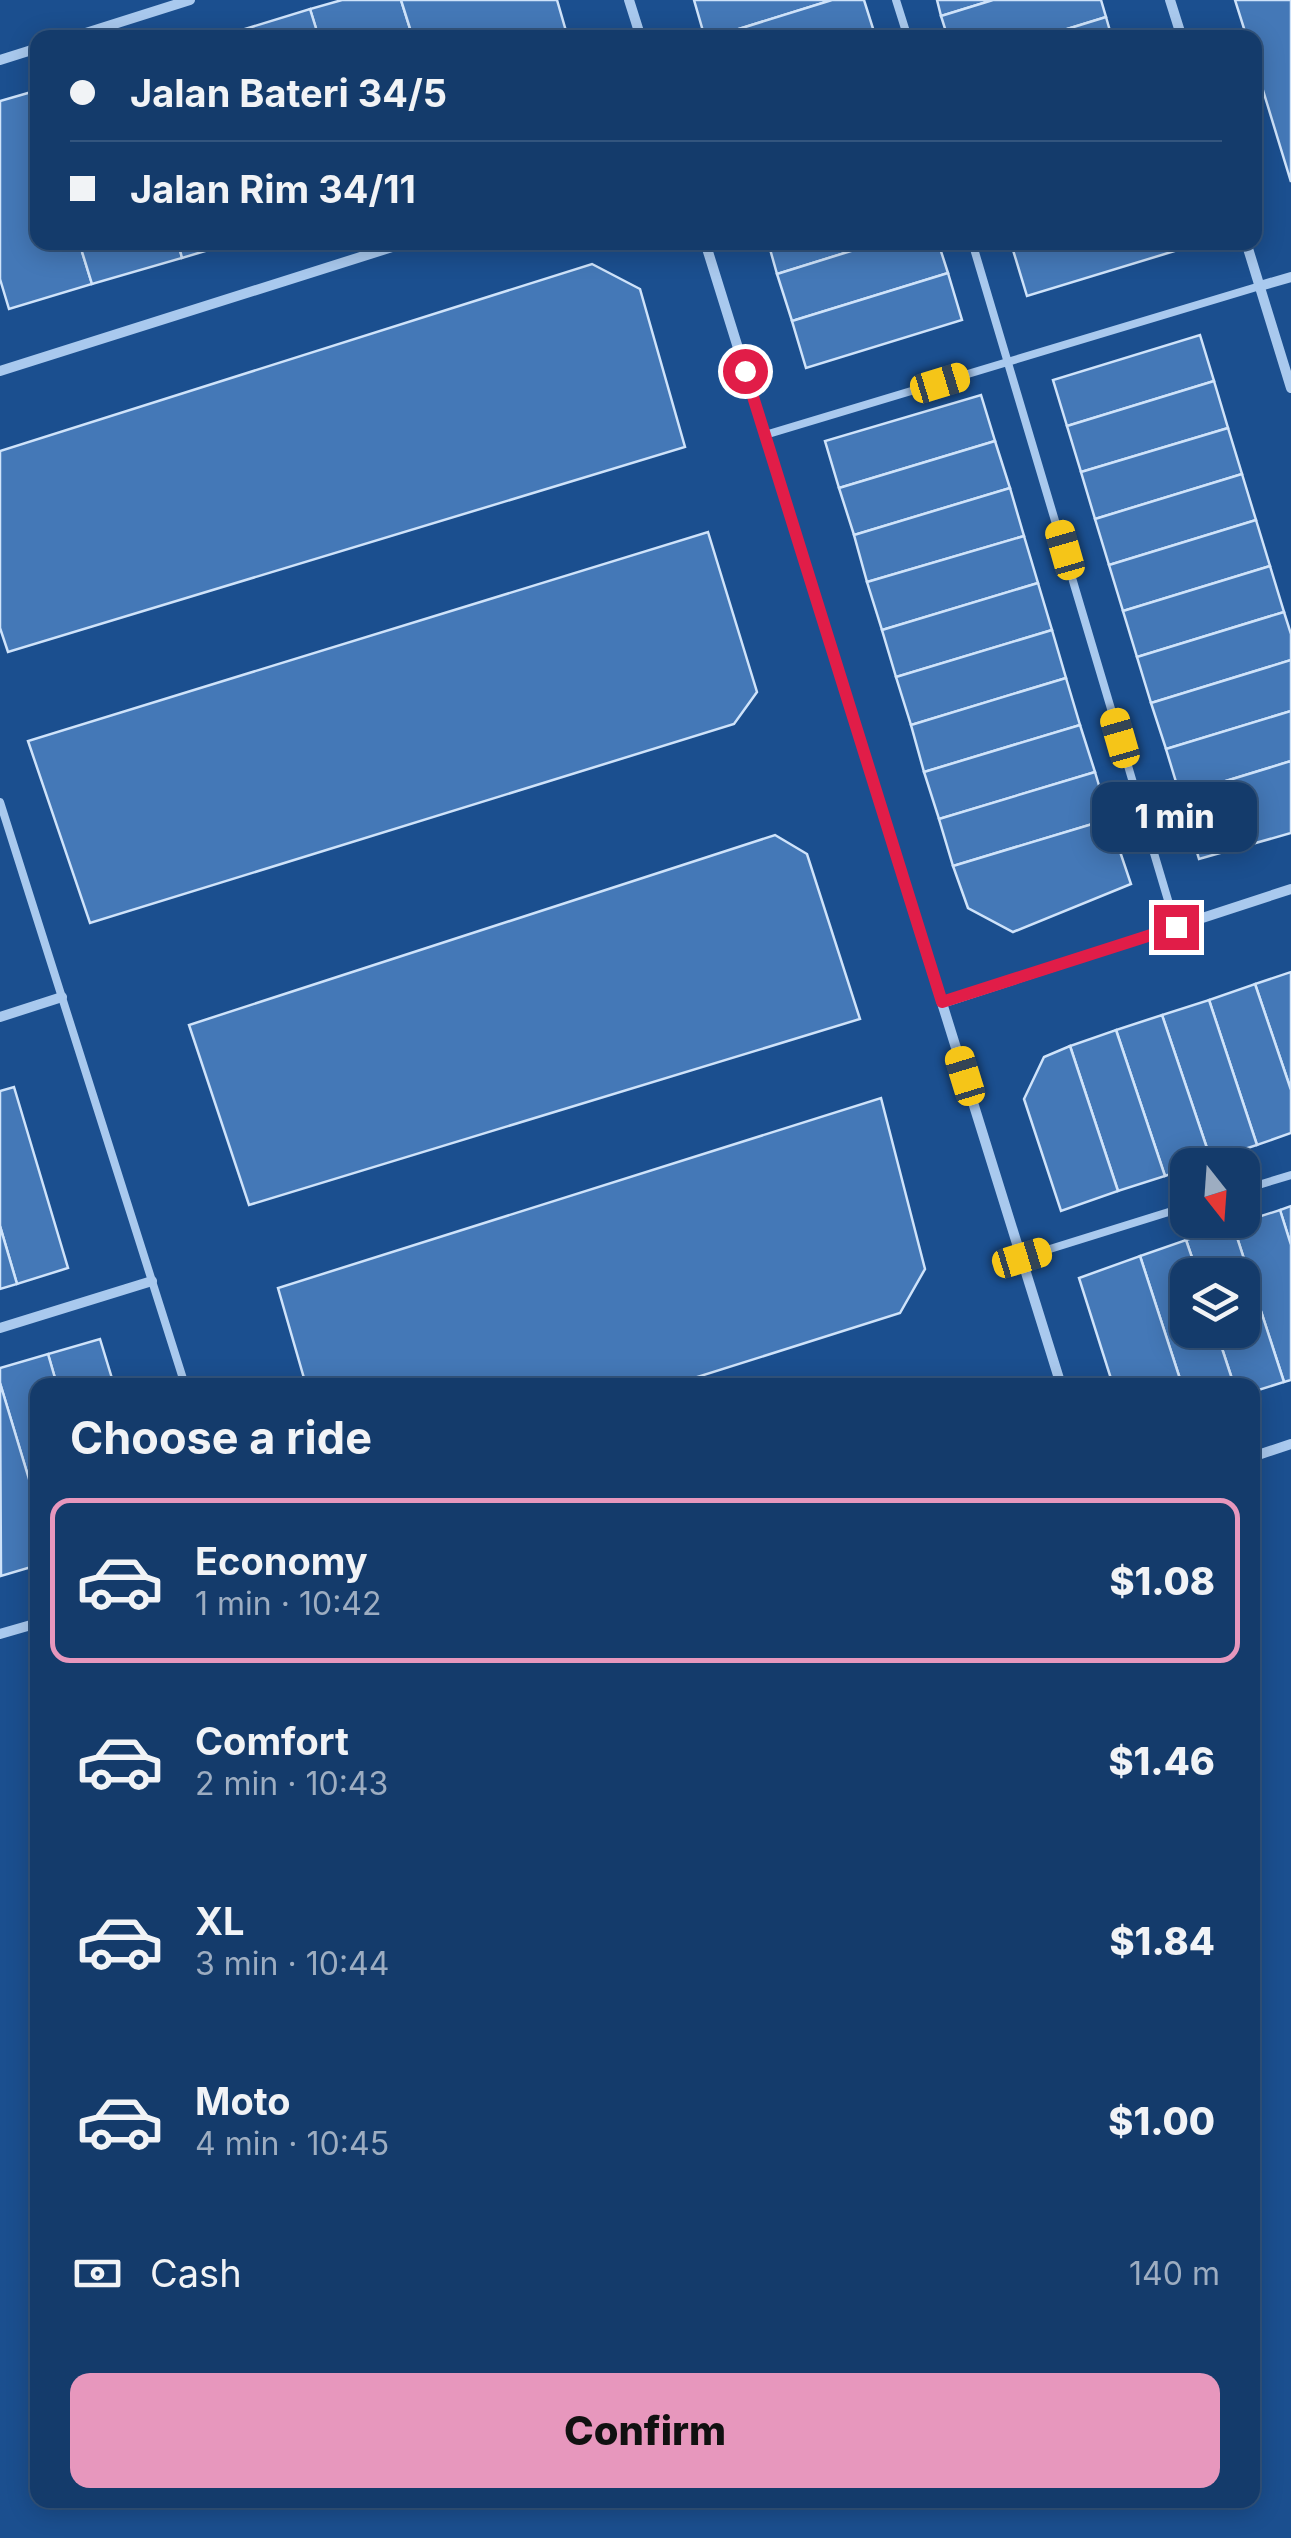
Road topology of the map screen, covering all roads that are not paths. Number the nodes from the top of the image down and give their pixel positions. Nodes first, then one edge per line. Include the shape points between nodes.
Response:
1 (190, 0) edge
2 (629, 0) edge
3 (896, 0) edge
4 (1170, 0) edge
5 (95, 30) edge
6 (638, 30) edge
7 (905, 30) edge
8 (1179, 30) edge
9 (30, 51) edge
10 (0, 60) edge
11 (383, 250) edge
12 (707, 250) edge
13 (974, 250) edge
14 (1249, 250) edge
15 (1291, 277) edge
16 (1260, 286) junction
17 (1009, 362) junction
18 (0, 371) edge
19 (1291, 388) edge
20 (765, 436) junction
21 (0, 802) edge
22 (1291, 890) edge
23 (1176, 927) junction
24 (62, 998) junction
25 (942, 1002) junction
26 (0, 1017) edge
27 (1291, 1174) edge
28 (1260, 1184) edge
29 (1170, 1212) edge
30 (1022, 1258) junction
31 (152, 1280) junction
32 (0, 1328) edge
33 (183, 1378) edge
34 (1059, 1378) edge
35 (1291, 1444) edge
36 (1260, 1454) edge
37 (30, 1625) edge
38 (0, 1634) edge

1 - 5 street
2 - 6 street
3 - 7 lane
4 - 8 street
9 - 10 street
11 - 18 street
12 - 20 street
13 - 17 lane
14 - 16 street
15 - 16 street
16 - 17 lane
16 - 19 street
17 - 20 lane
17 - 23 lane
20 - 25 street
21 - 24 lane
22 - 23 street
23 - 25 street
24 - 26 street
24 - 31 lane
25 - 30 street
27 - 28 lane
29 - 30 lane
30 - 34 street
31 - 32 street
31 - 33 lane
35 - 36 street
37 - 38 street

